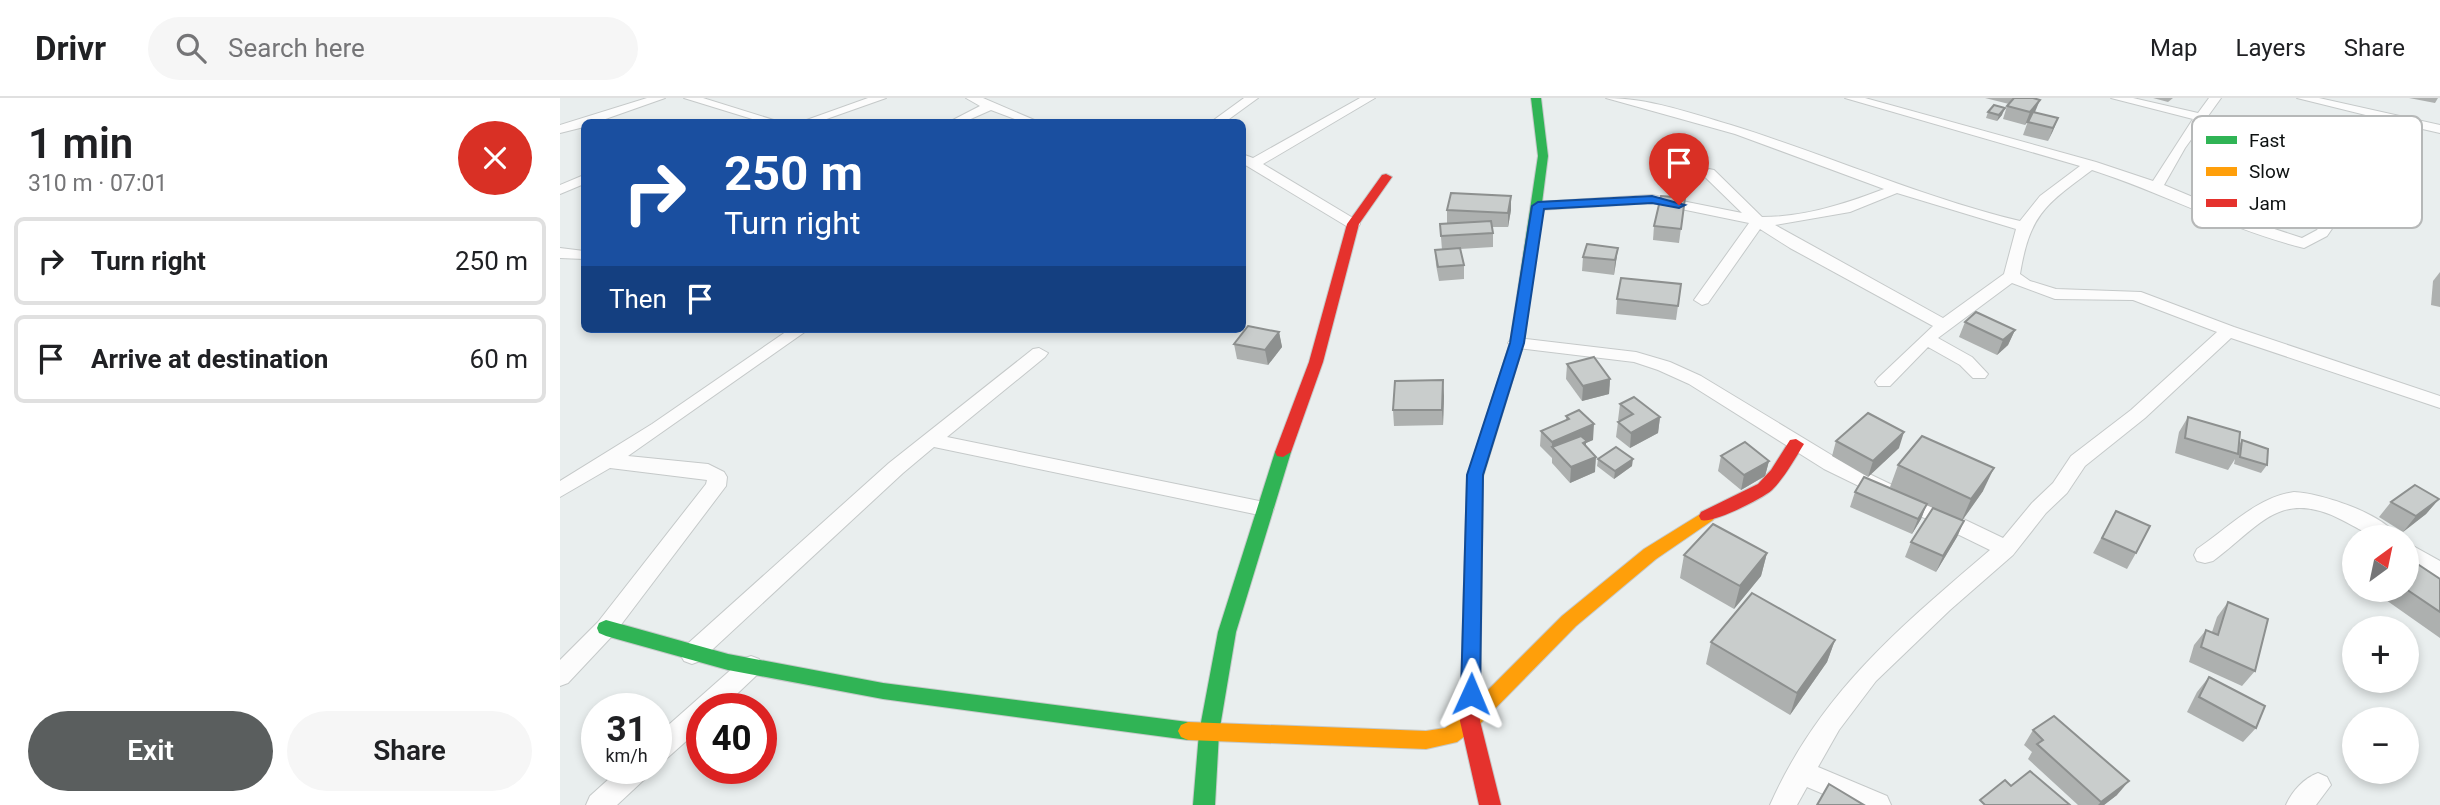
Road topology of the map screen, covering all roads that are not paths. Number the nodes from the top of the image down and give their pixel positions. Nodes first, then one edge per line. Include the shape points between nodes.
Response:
1 (659, 98) edge
2 (690, 98) edge
3 (880, 98) edge
4 (972, 98) edge
5 (1252, 98) edge
6 (1369, 98) edge
7 (1536, 98) edge
8 (1612, 98) edge
9 (1851, 98) edge
10 (2117, 98) edge
11 (2215, 98) edge
12 (2303, 98) edge
13 (989, 106) junction
14 (2197, 116) edge
15 (2202, 116) edge
16 (2386, 116) edge
17 (597, 119) edge
18 (764, 119) edge
19 (816, 119) edge
20 (961, 119) edge
21 (1025, 119) edge
22 (1221, 119) edge
23 (581, 124) edge
24 (2422, 124) edge
25 (560, 129) edge
26 (2192, 129) edge
27 (2440, 129) edge
28 (1248, 161) edge
29 (2091, 164) junction
30 (1709, 173) dead end
31 (1385, 177) dead end
32 (581, 180) edge
33 (2156, 187) junction
34 (1898, 188) junction
35 (560, 190) edge
36 (2192, 202) edge
37 (1538, 206) junction
38 (1758, 221) junction
39 (1353, 225) junction
40 (2023, 226) junction
41 (2255, 228) edge
42 (2325, 228) edge
43 (560, 253) edge
44 (581, 255) edge
45 (2012, 276) junction
46 (1702, 300) dead end
47 (1945, 326) junction
48 (2228, 331) junction
49 (795, 333) edge
50 (1926, 339) junction
51 (1517, 343) junction
52 (1039, 352) dead end
53 (1979, 374) dead end
54 (1884, 382) dead end
55 (2440, 402) edge
56 (929, 440) junction
57 (1796, 444) junction
58 (607, 461) junction
59 (560, 490) edge
60 (1264, 509) junction
61 (2364, 525) edge
62 (2006, 549) junction
63 (2205, 555) dead end
64 (2419, 558) edge
65 (2440, 572) edge
66 (606, 628) junction
67 (692, 654) junction
68 (751, 666) junction
69 (560, 676) edge
70 (722, 693) edge
71 (1470, 722) junction
72 (686, 725) edge
73 (1209, 733) junction
74 (672, 738) edge
75 (1802, 772) junction
76 (622, 784) edge
77 (2318, 785) dead end
78 (599, 805) edge
79 (1204, 805) edge
80 (1490, 805) edge
81 (1783, 805) edge
82 (1878, 805) edge
83 (2299, 805) edge

1 - 17 street
2 - 18 street
3 - 19 street
4 - 13 street
5 - 22 street
6 - 28 street
7 - 37 street via 1543,156
8 - 34 street via 1777,144
9 - 29 street
10 - 14 street
11 - 15 street
12 - 16 street
13 - 20 street
13 - 21 street
23 - 25 street
24 - 27 street
26 - 33 street
28 - 39 street
29 - 33 street
29 - 40 street via 2036,206
30 - 38 street
31 - 39 street
32 - 35 street
33 - 36 street
34 - 38 street via 1845,209 1778,222
34 - 40 street
37 - 38 street via 1652,199
37 - 51 street
38 - 46 street
38 - 47 street
39 - 60 street via 1316,362
40 - 45 street
41 - 42 street via 2304,243
43 - 44 street
45 - 47 street
45 - 48 street via 2055,294 2135,295
47 - 50 street
48 - 55 street
48 - 62 street via 2138,414 2078,461
49 - 58 street
50 - 53 street via 1966,361
50 - 54 street
51 - 57 street via 1636,357 1664,366 1695,380
51 - 71 street via 1475,475
52 - 56 street
56 - 60 street
56 - 67 street
57 - 62 street
57 - 71 street via 1764,488 1693,523 1622,576 1569,621
58 - 59 street
58 - 66 street via 708,471 717,477 716,486
60 - 73 street via 1227,632
61 - 63 street via 2305,499 2280,501
62 - 75 street via 1868,674 1830,722
64 - 65 street
66 - 67 street
66 - 69 street
67 - 68 street
68 - 70 street
68 - 73 street via 883,691
71 - 73 street via 1450,736 1426,740
71 - 80 street
72 - 74 street
73 - 79 street
75 - 81 street
75 - 82 street
76 - 78 street
77 - 83 street

